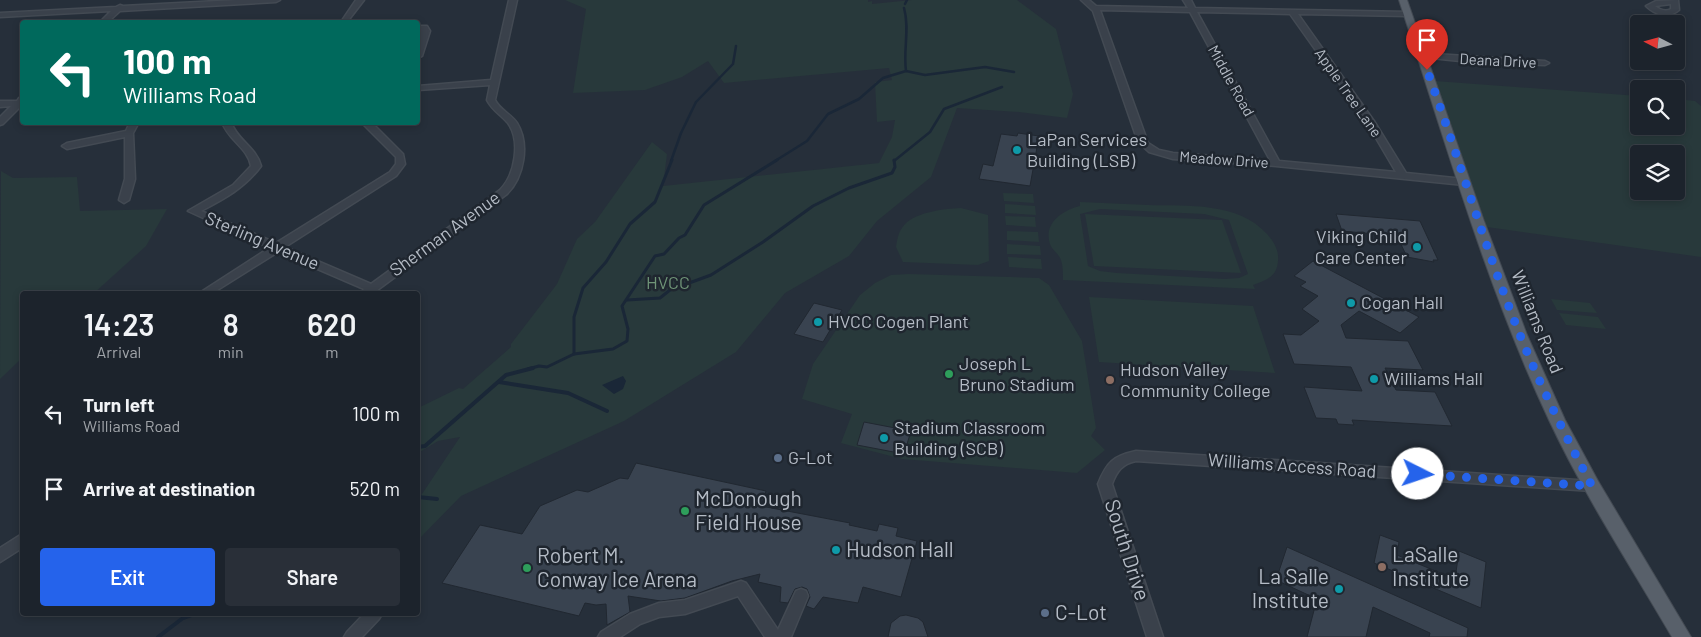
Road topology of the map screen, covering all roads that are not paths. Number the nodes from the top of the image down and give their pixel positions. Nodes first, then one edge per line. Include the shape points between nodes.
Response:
1 (276, 0) edge
2 (360, 0) edge
3 (513, 0) edge
4 (1085, 0) edge
5 (1187, 0) edge
6 (120, 7) junction
7 (1405, 7) edge
8 (1094, 8) junction
9 (1191, 9) junction
10 (1292, 11) junction
11 (0, 15) edge
12 (106, 20) edge
13 (345, 20) edge
14 (424, 28) dead end
15 (420, 50) edge
16 (1422, 55) junction
17 (1545, 63) dead end
18 (494, 82) junction
19 (420, 88) edge
20 (20, 102) edge
21 (20, 103) edge
22 (0, 104) edge
23 (0, 122) edge
24 (133, 125) edge
25 (227, 125) edge
26 (368, 125) edge
27 (129, 133) junction
28 (68, 146) dead end
29 (1276, 163) junction
30 (1402, 175) junction
31 (1464, 182) junction
32 (124, 200) dead end
33 (276, 247) junction
34 (209, 291) edge
35 (367, 291) edge
36 (1114, 465) joint
37 (1592, 486) junction
38 (20, 541) edge
39 (0, 556) edge
40 (801, 596) dead end
41 (372, 616) edge
42 (352, 637) edge
43 (606, 637) edge
44 (774, 637) edge
45 (783, 637) edge
46 (1155, 637) edge
47 (1682, 637) edge

1 - 6 street
2 - 13 street
3 - 18 street, Sherman Avenue
4 - 8 street, Meadow Drive
5 - 9 street, Middle Road
6 - 11 street
6 - 12 street
7 - 10 street
7 - 16 main road, Williams Road
8 - 9 street
8 - 29 street, Meadow Drive via 1145,146 1173,156
9 - 10 street
9 - 29 street, Middle Road
10 - 30 street, Apple Tree Lane via 1370,121
14 - 15 street via 426,31
16 - 17 street, Deana Drive
16 - 31 main road, Williams Road
18 - 19 street
18 - 35 street, Sherman Avenue via 491,100 516,128 518,136 519,156 511,183 495,200
20 - 22 street
21 - 23 street
24 - 27 street
25 - 33 street, Sterling Avenue via 252,154 256,166 237,186 193,211
26 - 33 street via 400,156 401,164 384,180
27 - 28 street
27 - 32 street via 130,179
29 - 30 street, Meadow Drive
30 - 31 street, Meadow Drive
31 - 37 main road, Williams Road via 1523,341 1557,420
33 - 34 street
33 - 35 street, Sterling Avenue
36 - 37 street, Williams Access Road via 1121,459 1136,456
36 - 46 street, South Drive via 1105,484
37 - 47 main road, Williams Road
38 - 39 street
40 - 45 street
41 - 42 street
43 - 44 street via 660,610 685,607 741,588

